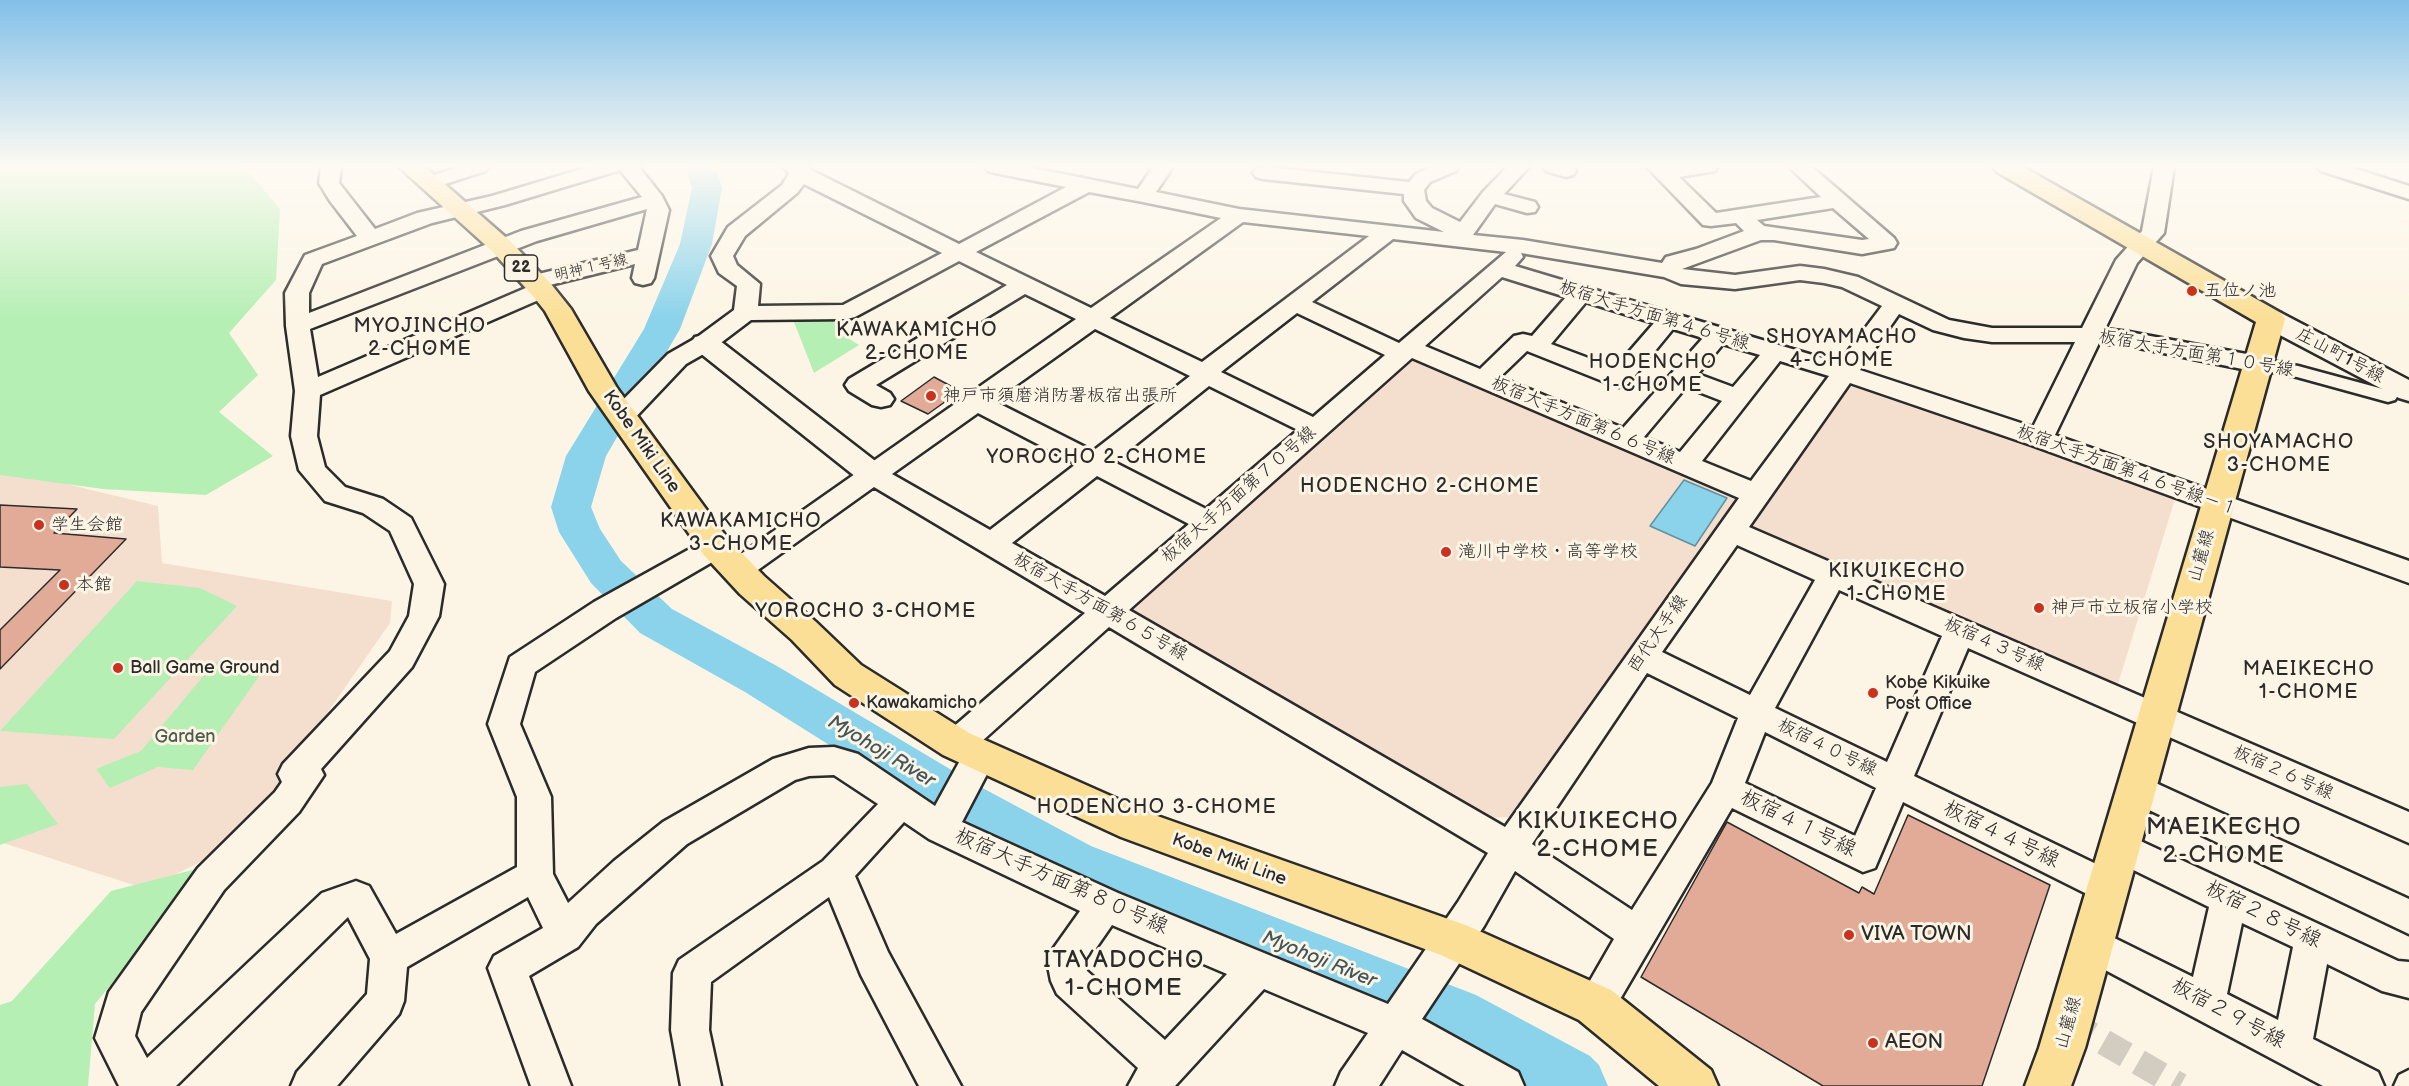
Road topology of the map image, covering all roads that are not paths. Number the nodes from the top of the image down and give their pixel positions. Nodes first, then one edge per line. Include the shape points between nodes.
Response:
1 (354, 218) edge
2 (426, 218) edge
3 (470, 218) edge
4 (593, 218) edge
5 (656, 218) edge
6 (754, 218) edge
7 (890, 218) edge
8 (1026, 218) edge
9 (1240, 218) edge
10 (1267, 218) edge
11 (1433, 218) edge
12 (1475, 218) edge
13 (1710, 218) edge
14 (1724, 218) edge
15 (1743, 218) edge
16 (1856, 218) edge
17 (2091, 218) edge
18 (2154, 218) edge
19 (1466, 230) junction
20 (1388, 232) junction
21 (1758, 233) junction
22 (371, 239) junction
23 (501, 246) junction
24 (2141, 247) junction
25 (961, 253) junction
26 (649, 254) junction
27 (1510, 254) junction
28 (1670, 270) junction
29 (644, 278) dead end
30 (1023, 285) junction
31 (538, 286) junction
32 (1575, 301) dead end
33 (1296, 303) junction
34 (1895, 304) junction
35 (746, 313) junction
36 (1092, 317) junction
37 (2271, 319) junction
38 (298, 326) junction
39 (1663, 327) dead end
40 (2088, 335) junction
41 (1712, 342) dead end
42 (705, 343) junction
43 (1536, 346) junction
44 (1406, 351) junction
45 (1775, 352) junction
46 (2257, 364) junction
47 (1845, 373) junction
48 (1206, 374) junction
49 (1484, 379) junction
50 (1691, 380) dead end
51 (2404, 387) edge
52 (308, 391) junction
53 (1738, 398) junction
54 (881, 399) dead end
55 (975, 401) junction
56 (615, 406) junction
57 (1315, 428) junction
58 (1628, 440) junction
59 (2040, 440) junction
60 (1095, 464) junction
61 (1685, 464) junction
62 (872, 474) junction
63 (1756, 494) junction
64 (2218, 504) junction
65 (1208, 522) junction
66 (1732, 531) junction
67 (992, 544) junction
68 (727, 559) junction
69 (2409, 572) edge
70 (1833, 574) junction
71 (1106, 611) junction
72 (1960, 630) junction
73 (1642, 656) junction
74 (1756, 713) junction
75 (2157, 718) junction
76 (968, 759) junction
77 (1895, 782) junction
78 (2136, 788) junction
79 (1726, 789) junction
80 (902, 802) junction
81 (941, 828) junction
82 (2409, 828) edge
83 (2119, 846) junction
84 (1510, 848) junction
85 (836, 872) junction
86 (535, 875) junction
87 (2108, 886) junction
88 (2229, 898) junction
89 (1105, 905) junction
90 (2409, 917) edge
91 (565, 935) junction
92 (1638, 935) junction
93 (2313, 939) junction
94 (1453, 940) junction
95 (2090, 943) junction
96 (389, 957) junction
97 (1258, 968) junction
98 (2409, 980) edge
99 (2206, 1003) junction
100 (1595, 1005) junction
101 (1399, 1023) junction
102 (2292, 1048) junction
103 (1157, 1076) edge
104 (141, 1086) edge
105 (147, 1086) edge
106 (311, 1086) edge
107 (551, 1086) edge
108 (701, 1086) edge
109 (941, 1086) edge
110 (1355, 1086) edge
111 (1504, 1086) edge
112 (1695, 1086) edge
113 (2048, 1086) edge
114 (2364, 1086) edge

1 - 22 street
2 - 22 street
3 - 23 main road, Kobe Miki Line / 22
4 - 23 street
5 - 26 street
6 - 35 street via 736,232 722,256 727,268 749,284
7 - 25 street
8 - 25 street
9 - 36 street
10 - 20 street, 板宿大手方面第１０号線
11 - 19 street
12 - 19 street
13 - 14 street
15 - 21 street
16 - 21 street via 1886,243 1862,247
17 - 24 main road
18 - 24 street via 2153,233
19 - 27 street via 1494,236
20 - 27 street, 板宿大手方面第１０号線
20 - 33 street
21 - 28 street via 1704,255 1674,262
22 - 38 street via 313,260 297,293
23 - 31 main road, Kobe Miki Line / 22
23 - 38 street
24 - 37 main road
24 - 40 street via 2127,260
25 - 30 street
25 - 35 street via 847,312
26 - 29 street
26 - 31 street, 明神１号線
27 - 28 street, 板宿大手方面第１０号線
27 - 44 street, 板宿大手方面第７０号線
27 - 45 street, 板宿大手方面第４６号線
28 - 34 street, 板宿大手方面第１０号線 via 1681,277 1735,282 1800,273 1824,276 1850,282
30 - 36 street
30 - 54 street via 858,385
31 - 52 street, 明神１号線
31 - 56 main road, Kobe Miki Line / 22 via 557,309
32 - 43 street
33 - 44 street, 板宿大手方面第６６号線
33 - 48 street
34 - 40 street, 板宿大手方面第１０号線 via 1964,331 1992,335
34 - 47 street, 西代大手線
35 - 42 street
36 - 48 street
36 - 55 street
37 - 46 main road, 山麓線
37 - 51 street, 庄山町1号線
38 - 52 street
39 - 43 street via 1619,379
40 - 46 street, 板宿大手方面第１０号線
40 - 59 street
41 - 58 street
42 - 56 street via 677,358
42 - 62 street, 板宿大手方面第６５号線
43 - 49 street via 1523,340
44 - 49 street, 板宿大手方面第６６号線
44 - 57 street, 板宿大手方面第７０号線
45 - 47 street, 板宿大手方面第４６号線
45 - 53 street
46 - 51 street, 板宿大手方面第１０号線 via 2388,396
46 - 64 main road, 山麓線
47 - 59 street, 板宿大手方面第４６号線－１
47 - 63 street, 西代大手線
48 - 57 street
48 - 60 street
49 - 58 street, 板宿大手方面第６６号線
50 - 53 street
52 - 104 street via 304,436 312,470 335,494 373,506 401,525 429,584 424,616 401,658 295,774 307,775 287,802 211,879 123,1005 115,1038
53 - 61 street
55 - 60 street
55 - 62 street
56 - 68 main road, Kobe Miki Line / 22
57 - 65 street, 板宿大手方面第７０号線
58 - 61 street, 板宿大手方面第６６号線
59 - 64 street, 板宿大手方面第４６号線－１
60 - 65 street
60 - 67 street
61 - 63 street, 板宿大手方面第６６号線
62 - 67 street, 板宿大手方面第６５号線
62 - 68 street
63 - 66 street, 西代大手線
64 - 69 street, 板宿大手方面第４６号線－１
64 - 75 main road, 山麓線
65 - 71 street, 板宿大手方面第７０号線
66 - 70 street, 板宿４３号線
66 - 73 street, 西代大手線
67 - 71 street, 板宿大手方面第６５号線
68 - 76 main road, Kobe Miki Line / 22 via 848,675
68 - 86 street via 665,574 521,665 504,724 534,797
70 - 72 street, 板宿４３号線
70 - 74 street
71 - 76 street, 板宿大手方面第７０号線
71 - 84 street, 板宿大手方面第６５号線
72 - 75 street, 板宿４３号線
72 - 77 street, 板宿４０号線
73 - 74 street, 板宿４０号線
73 - 84 street, 西代大手線
74 - 77 street, 板宿４０号線
74 - 79 street
75 - 78 main road, 山麓線
75 - 82 street, 板宿２６号線
76 - 81 street, 板宿大手方面第７０号線
76 - 94 main road, Kobe Miki Line / 22 via 1235,864
77 - 79 street, 板宿４１号線 via 1863,857
77 - 87 street, 板宿４４号線
78 - 83 main road, 山麓線
78 - 90 street
79 - 92 street, 板宿４１号線
80 - 81 street, 板宿大手方面第８０号線
80 - 85 street
80 - 91 street, 板宿大手方面第８０号線 via 846,764 809,762 785,769 675,833 583,912
81 - 89 street, 板宿大手方面第８０号線
83 - 87 main road, 山麓線
83 - 88 street, 板宿２８号線
84 - 92 street, 板宿大手方面第６５号線
84 - 94 street, 西代大手線
85 - 108 street via 692,973 690,1030
85 - 109 street via 874,963
86 - 91 street
86 - 96 street
87 - 95 main road, 山麓線
88 - 93 street, 板宿２８号線
88 - 99 street
89 - 97 street, 板宿大手方面第８０号線
89 - 103 street via 1066,961 1070,981
91 - 107 street via 507,968
92 - 100 street, 板宿４１号線
93 - 98 street, 板宿２８号線 via 2395,978
93 - 102 street
94 - 100 main road, Kobe Miki Line / 22
94 - 101 street, 西代大手線
95 - 99 street, 板宿２９号線
95 - 113 main road, 山麓線
96 - 105 street via 357,897 335,905
96 - 106 street via 385,1001
97 - 101 street, 板宿大手方面第８０号線
97 - 103 street
99 - 102 street, 板宿２９号線
100 - 112 main road, Kobe Miki Line / 22
101 - 110 street
101 - 111 street, 板宿大手方面第８０号線
102 - 114 street, 板宿２９号線

